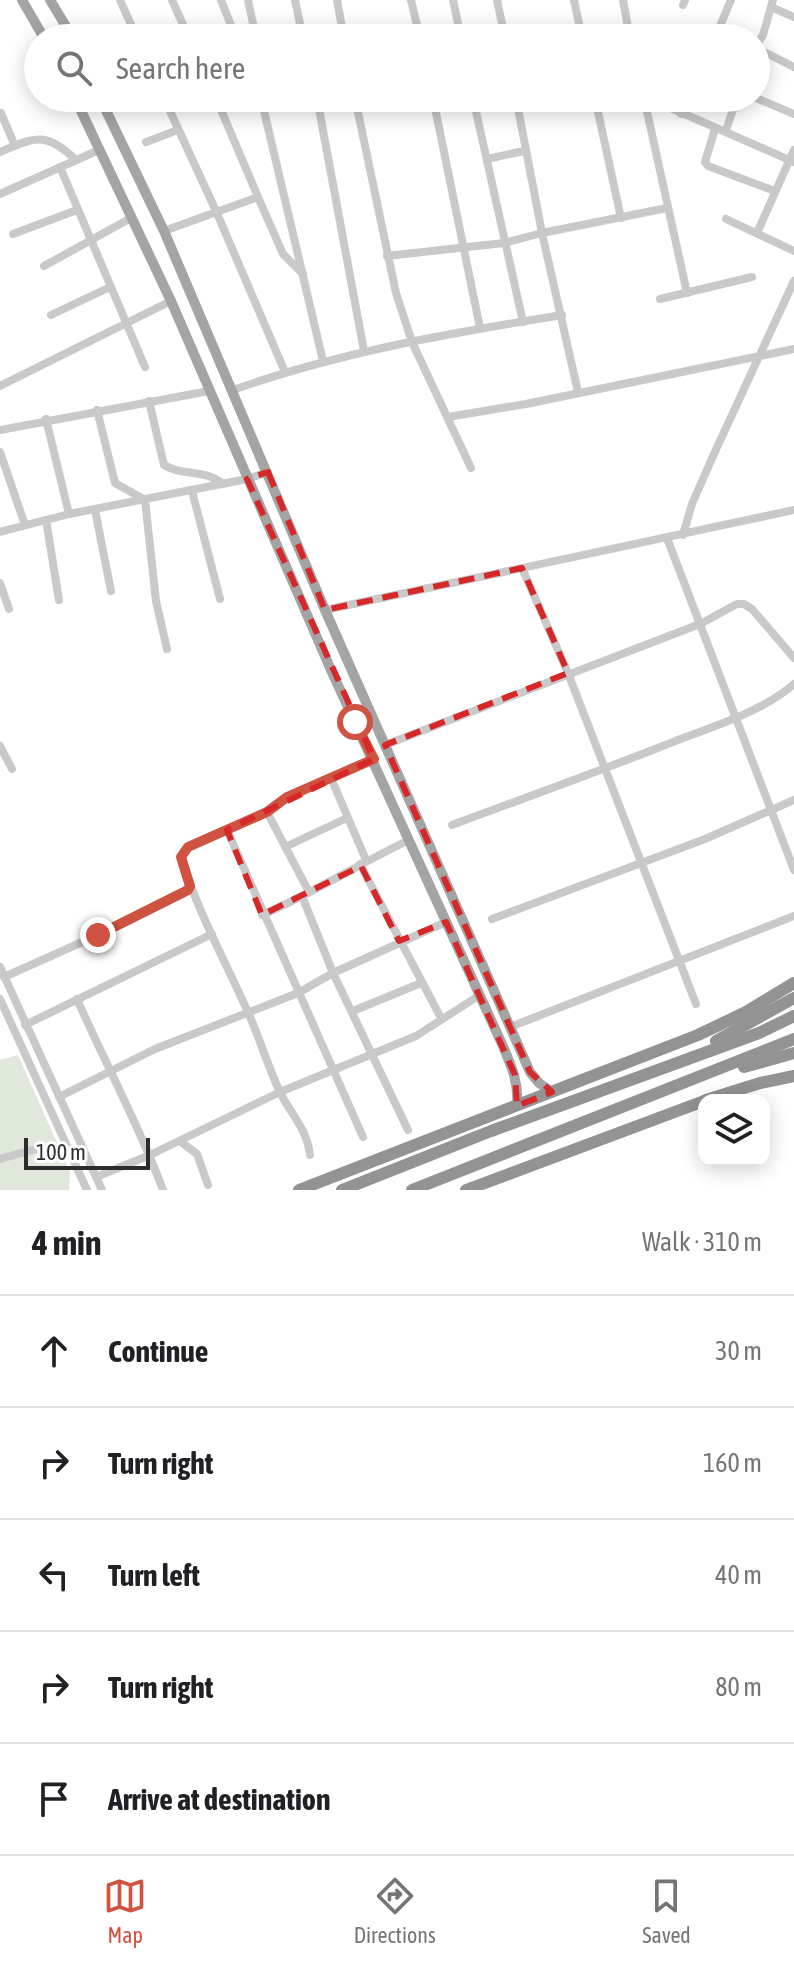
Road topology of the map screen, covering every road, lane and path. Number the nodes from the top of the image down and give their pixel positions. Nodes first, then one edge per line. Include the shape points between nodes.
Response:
1 (22, 0) edge
2 (50, 0) edge
3 (120, 0) edge
4 (172, 0) edge
5 (221, 0) edge
6 (248, 0) edge
7 (295, 0) edge
8 (337, 0) edge
9 (411, 0) edge
10 (453, 0) edge
11 (497, 0) edge
12 (574, 0) edge
13 (623, 0) edge
14 (731, 0) edge
15 (772, 4) edge
16 (794, 17) edge
17 (36, 24) edge
18 (65, 24) edge
19 (131, 24) edge
20 (183, 24) edge
21 (230, 24) edge
22 (253, 24) edge
23 (300, 24) edge
24 (341, 24) edge
25 (417, 24) edge
26 (458, 24) edge
27 (502, 24) edge
28 (579, 24) edge
29 (628, 24) edge
30 (722, 24) edge
31 (765, 24) edge
32 (770, 54) edge
33 (794, 67) edge
34 (770, 104) edge
35 (81, 112) edge
36 (107, 112) edge
37 (170, 112) edge
38 (222, 112) edge
39 (264, 112) edge
40 (320, 112) edge
41 (358, 112) edge
42 (436, 112) edge
43 (476, 112) edge
44 (518, 112) edge
45 (598, 112) edge
46 (649, 112) edge
47 (677, 112) edge
48 (732, 112) edge
49 (1, 113) edge
50 (681, 114) joint
51 (794, 114) edge
52 (715, 129) junction
53 (178, 130) junction
54 (726, 130) junction
55 (146, 142) dead end
56 (15, 146) junction
57 (99, 150) junction
58 (794, 150) edge
59 (524, 151) junction
60 (0, 152) edge
61 (487, 159) junction
62 (76, 160) junction
63 (792, 161) edge
64 (60, 167) junction
65 (775, 191) junction
66 (0, 194) edge
67 (258, 197) junction
68 (667, 208) junction
69 (77, 210) junction
70 (216, 211) junction
71 (131, 218) junction
72 (621, 218) junction
73 (726, 219) dead end
74 (164, 231) junction
75 (542, 233) junction
76 (757, 233) junction
77 (13, 234) dead end
78 (90, 241) junction
79 (504, 243) junction
80 (465, 247) junction
81 (794, 251) edge
82 (387, 256) junction
83 (44, 266) dead end
84 (303, 274) junction
85 (752, 277) dead end
86 (794, 281) edge
87 (110, 287) junction
88 (687, 293) junction
89 (660, 299) dead end
90 (171, 301) junction
91 (51, 315) dead end
92 (562, 315) junction
93 (523, 322) junction
94 (126, 324) junction
95 (480, 328) junction
96 (412, 342) junction
97 (794, 349) edge
98 (364, 351) junction
99 (759, 357) junction
100 (323, 361) junction
101 (145, 367) dead end
102 (285, 372) junction
103 (0, 386) edge
104 (233, 390) junction
105 (209, 391) junction
106 (578, 392) junction
107 (149, 401) junction
108 (97, 410) junction
109 (448, 417) junction
110 (46, 419) junction
111 (0, 430) edge
112 (0, 452) edge
113 (471, 468) dead end
114 (268, 472) junction
115 (247, 479) junction
116 (223, 484) junction
117 (192, 491) junction
118 (145, 500) junction
119 (95, 510) junction
120 (794, 510) edge
121 (69, 514) junction
122 (46, 520) junction
123 (25, 525) junction
124 (0, 532) edge
125 (683, 535) junction
126 (667, 538) junction
127 (522, 568) junction
128 (0, 583) edge
129 (111, 591) dead end
130 (220, 599) dead end
131 (59, 600) dead end
132 (9, 609) dead end
133 (325, 610) junction
134 (700, 624) junction
135 (167, 649) dead end
136 (794, 658) edge
137 (568, 673) junction
138 (794, 684) edge
139 (736, 718) junction
140 (385, 745) junction
141 (0, 746) edge
142 (374, 759) junction
143 (12, 769) dead end
144 (605, 769) junction
145 (331, 778) junction
146 (794, 800) edge
147 (771, 810) junction
148 (267, 812) junction
149 (347, 818) junction
150 (452, 825) dead end
151 (227, 830) junction
152 (409, 840) junction
153 (285, 847) junction
154 (363, 862) junction
155 (641, 863) junction
156 (794, 870) edge
157 (190, 886) junction
158 (305, 893) junction
159 (262, 915) junction
160 (794, 916) edge
161 (492, 919) dead end
162 (446, 922) junction
163 (212, 934) junction
164 (399, 941) junction
165 (679, 961) junction
166 (0, 967) edge
167 (333, 973) junction
168 (4, 977) junction
169 (421, 983) junction
170 (794, 983) edge
171 (298, 993) junction
172 (480, 995) junction
173 (794, 998) edge
174 (0, 999) edge
175 (77, 999) junction
176 (696, 1004) dead end
177 (248, 1011) junction
178 (353, 1011) junction
179 (794, 1016) edge
180 (441, 1018) junction
181 (25, 1025) junction
182 (510, 1027) junction
183 (794, 1039) edge
184 (373, 1053) junction
185 (794, 1053) edge
186 (680, 1060) junction
187 (108, 1071) junction
188 (333, 1071) junction
189 (794, 1076) edge
190 (691, 1081) junction
191 (280, 1092) junction
192 (552, 1092) junction
193 (724, 1094) edge
194 (59, 1097) junction
195 (698, 1103) edge
196 (517, 1106) junction
197 (408, 1130) dead end
198 (363, 1137) dead end
199 (180, 1141) junction
200 (68, 1148) junction
201 (150, 1155) junction
202 (310, 1155) dead end
203 (0, 1159) edge
204 (96, 1177) junction
205 (208, 1185) dead end
206 (87, 1190) edge
207 (102, 1190) edge
208 (163, 1190) edge
209 (299, 1190) edge
210 (342, 1190) edge
211 (412, 1190) edge
212 (466, 1190) edge

1 - 17 main road
2 - 18 main road
3 - 19 street
4 - 20 street
5 - 21 street
6 - 22 street
7 - 23 street
8 - 24 street
9 - 25 street
10 - 26 street
11 - 27 street
12 - 28 street
13 - 29 street
14 - 30 street
15 - 16 street
15 - 31 street
32 - 33 street
34 - 51 street
35 - 57 main road
36 - 74 main road
37 - 53 street
38 - 67 street
39 - 84 street
40 - 98 street
41 - 82 street
42 - 80 street
43 - 61 street
44 - 59 street
45 - 72 street
46 - 68 street
47 - 50 street
48 - 54 street
49 - 56 street
50 - 52 street
52 - 54 street
52 - 65 street via 708,166
53 - 55 street
53 - 70 street
54 - 63 street
56 - 60 street
56 - 62 street via 32,138 44,140
57 - 62 street
57 - 71 main road
58 - 63 street
59 - 61 street
59 - 75 street
61 - 79 street
62 - 64 street
63 - 65 street
64 - 66 street
64 - 69 street
65 - 76 street
67 - 70 street
67 - 84 street via 283,254
68 - 72 street
68 - 88 street
69 - 77 street
69 - 78 street
70 - 74 street
70 - 102 street
71 - 78 street
71 - 90 main road
72 - 75 street
73 - 76 street
74 - 104 main road
75 - 79 street
75 - 92 street
76 - 81 street
78 - 83 street
78 - 87 street
79 - 80 street
79 - 93 street
80 - 82 street
80 - 95 street
82 - 96 street
84 - 100 street
85 - 88 street
86 - 99 street
87 - 91 street
87 - 94 street
88 - 89 street
90 - 94 street
90 - 105 main road
92 - 93 street
92 - 106 street
93 - 95 street
94 - 101 street
94 - 103 street
95 - 96 street
96 - 98 street
96 - 109 street
97 - 99 street
98 - 100 street
99 - 106 street
99 - 125 street via 707,468
100 - 102 street
102 - 104 street
104 - 114 main road
105 - 107 street
105 - 115 main road
106 - 109 street
107 - 108 street
107 - 116 street via 164,465 208,474
108 - 110 street
108 - 118 street via 115,483
109 - 113 street
110 - 111 street
110 - 121 street
112 - 123 street
114 - 115 street
114 - 133 main road
115 - 116 street
115 - 142 main road
116 - 117 street
117 - 118 street
117 - 130 street
118 - 119 street
118 - 135 street
119 - 121 street
119 - 129 street
120 - 125 street
121 - 122 street
122 - 123 street
122 - 131 street
123 - 124 street
125 - 126 street
126 - 127 street
126 - 134 street
127 - 133 street
127 - 137 street
128 - 132 street
133 - 140 main road
134 - 136 street via 744,604
134 - 137 street
134 - 139 street
137 - 140 street
137 - 144 street
138 - 139 street
139 - 144 street
139 - 147 street
140 - 182 main road
141 - 143 street
142 - 145 street
142 - 152 main road
144 - 150 street
144 - 155 street
145 - 148 street
145 - 149 street
146 - 147 street
147 - 155 street
147 - 156 street
148 - 151 street
148 - 153 street
149 - 153 street
149 - 154 street
151 - 157 street via 188,847 181,857
151 - 159 street
152 - 154 street
152 - 162 main road
153 - 158 street
154 - 158 street
154 - 164 street
155 - 161 street
155 - 165 street
157 - 163 street
157 - 168 street via 133,919
158 - 159 street
158 - 167 street
159 - 171 street
160 - 165 street
162 - 164 street
162 - 172 main road
163 - 175 street
163 - 177 street
164 - 167 street
164 - 169 street
165 - 176 street
165 - 182 street
166 - 168 street
167 - 171 street
167 - 178 street
168 - 181 street
169 - 178 street
169 - 180 street
170 - 192 highway via 698,1035
171 - 177 street
171 - 188 street
172 - 180 street
172 - 196 main road via 515,1075
173 - 186 highway
174 - 200 street
175 - 181 street
175 - 187 street
177 - 187 street
177 - 191 street
178 - 184 street
179 - 186 highway
180 - 184 street via 416,1036
181 - 194 street
182 - 192 main road via 530,1072
183 - 190 highway
184 - 188 street
184 - 197 street
185 - 190 highway
186 - 210 highway
187 - 194 street
187 - 201 street
188 - 191 street
188 - 198 street
189 - 193 highway
190 - 211 highway
191 - 199 street
191 - 202 street via 303,1127
192 - 196 highway
194 - 204 street
195 - 212 highway
196 - 209 highway
199 - 201 street
199 - 205 street via 197,1154
200 - 203 street via 39,1148
200 - 206 street
201 - 204 street
201 - 208 street
204 - 207 street

